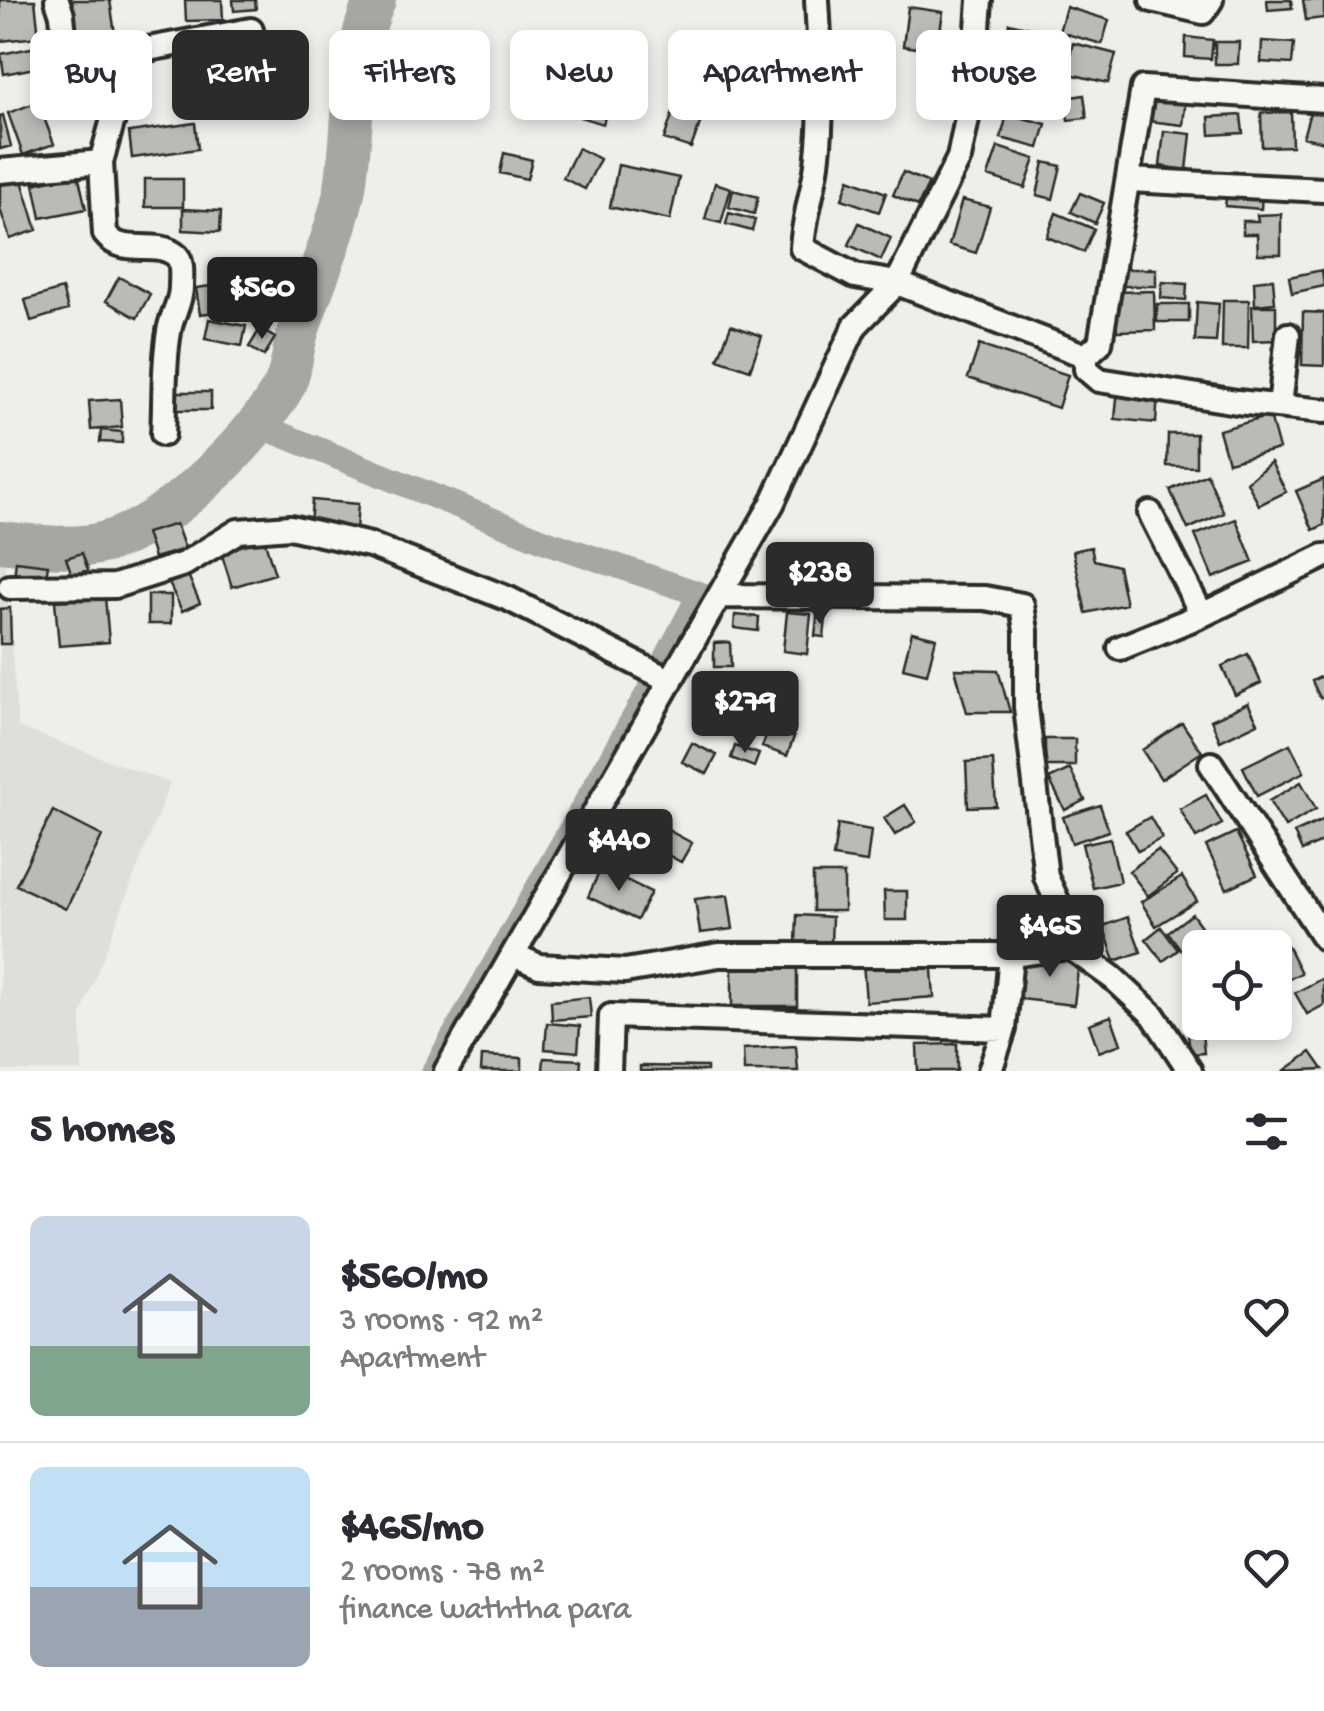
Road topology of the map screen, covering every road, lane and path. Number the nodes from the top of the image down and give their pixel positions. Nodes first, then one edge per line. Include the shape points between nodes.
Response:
1 (57, 0) edge
2 (818, 0) edge
3 (980, 0) edge
4 (1152, 0) edge
5 (1210, 0) edge
6 (63, 30) edge
7 (1324, 100) edge
8 (113, 120) edge
9 (101, 162) junction
10 (0, 170) edge
11 (1129, 180) junction
12 (1324, 190) edge
13 (897, 283) junction
14 (1288, 335) dead end
15 (1086, 356) junction
16 (1280, 406) junction
17 (1324, 411) edge
18 (163, 434) dead end
19 (1150, 513) dead end
20 (1324, 556) edge
21 (10, 588) dead end
22 (720, 596) junction
23 (1202, 616) junction
24 (1120, 648) dead end
25 (671, 681) junction
26 (1211, 764) dead end
27 (1324, 938) edge
28 (1070, 946) junction
29 (514, 955) junction
30 (1011, 955) junction
31 (1004, 1029) junction
32 (446, 1071) edge
33 (610, 1071) edge
34 (990, 1071) edge
35 (1190, 1071) edge

1 - 6 street
2 - 13 street via 817,164 802,248 855,276
3 - 13 street via 974,84 958,158
4 - 5 street via 1204,12
7 - 11 street via 1143,88
8 - 9 street
9 - 10 street
9 - 18 street via 104,234 128,248 165,251 180,263 181,300 168,333
11 - 12 street
11 - 15 street via 1100,343
13 - 15 street
13 - 22 street via 855,326 772,504
14 - 16 street
15 - 16 street via 1086,369 1100,380
16 - 17 street
19 - 23 street
20 - 23 street
21 - 25 street via 115,586 184,564 238,531 290,527 370,546 509,600
22 - 25 street
22 - 28 street via 985,598 1022,605 1026,707 1046,876
23 - 24 street
25 - 29 street
26 - 27 street
28 - 30 street
28 - 35 street via 1152,1015
29 - 30 street via 539,966 625,972 719,955
29 - 32 street
30 - 31 street
31 - 33 street via 611,1016
31 - 34 street

